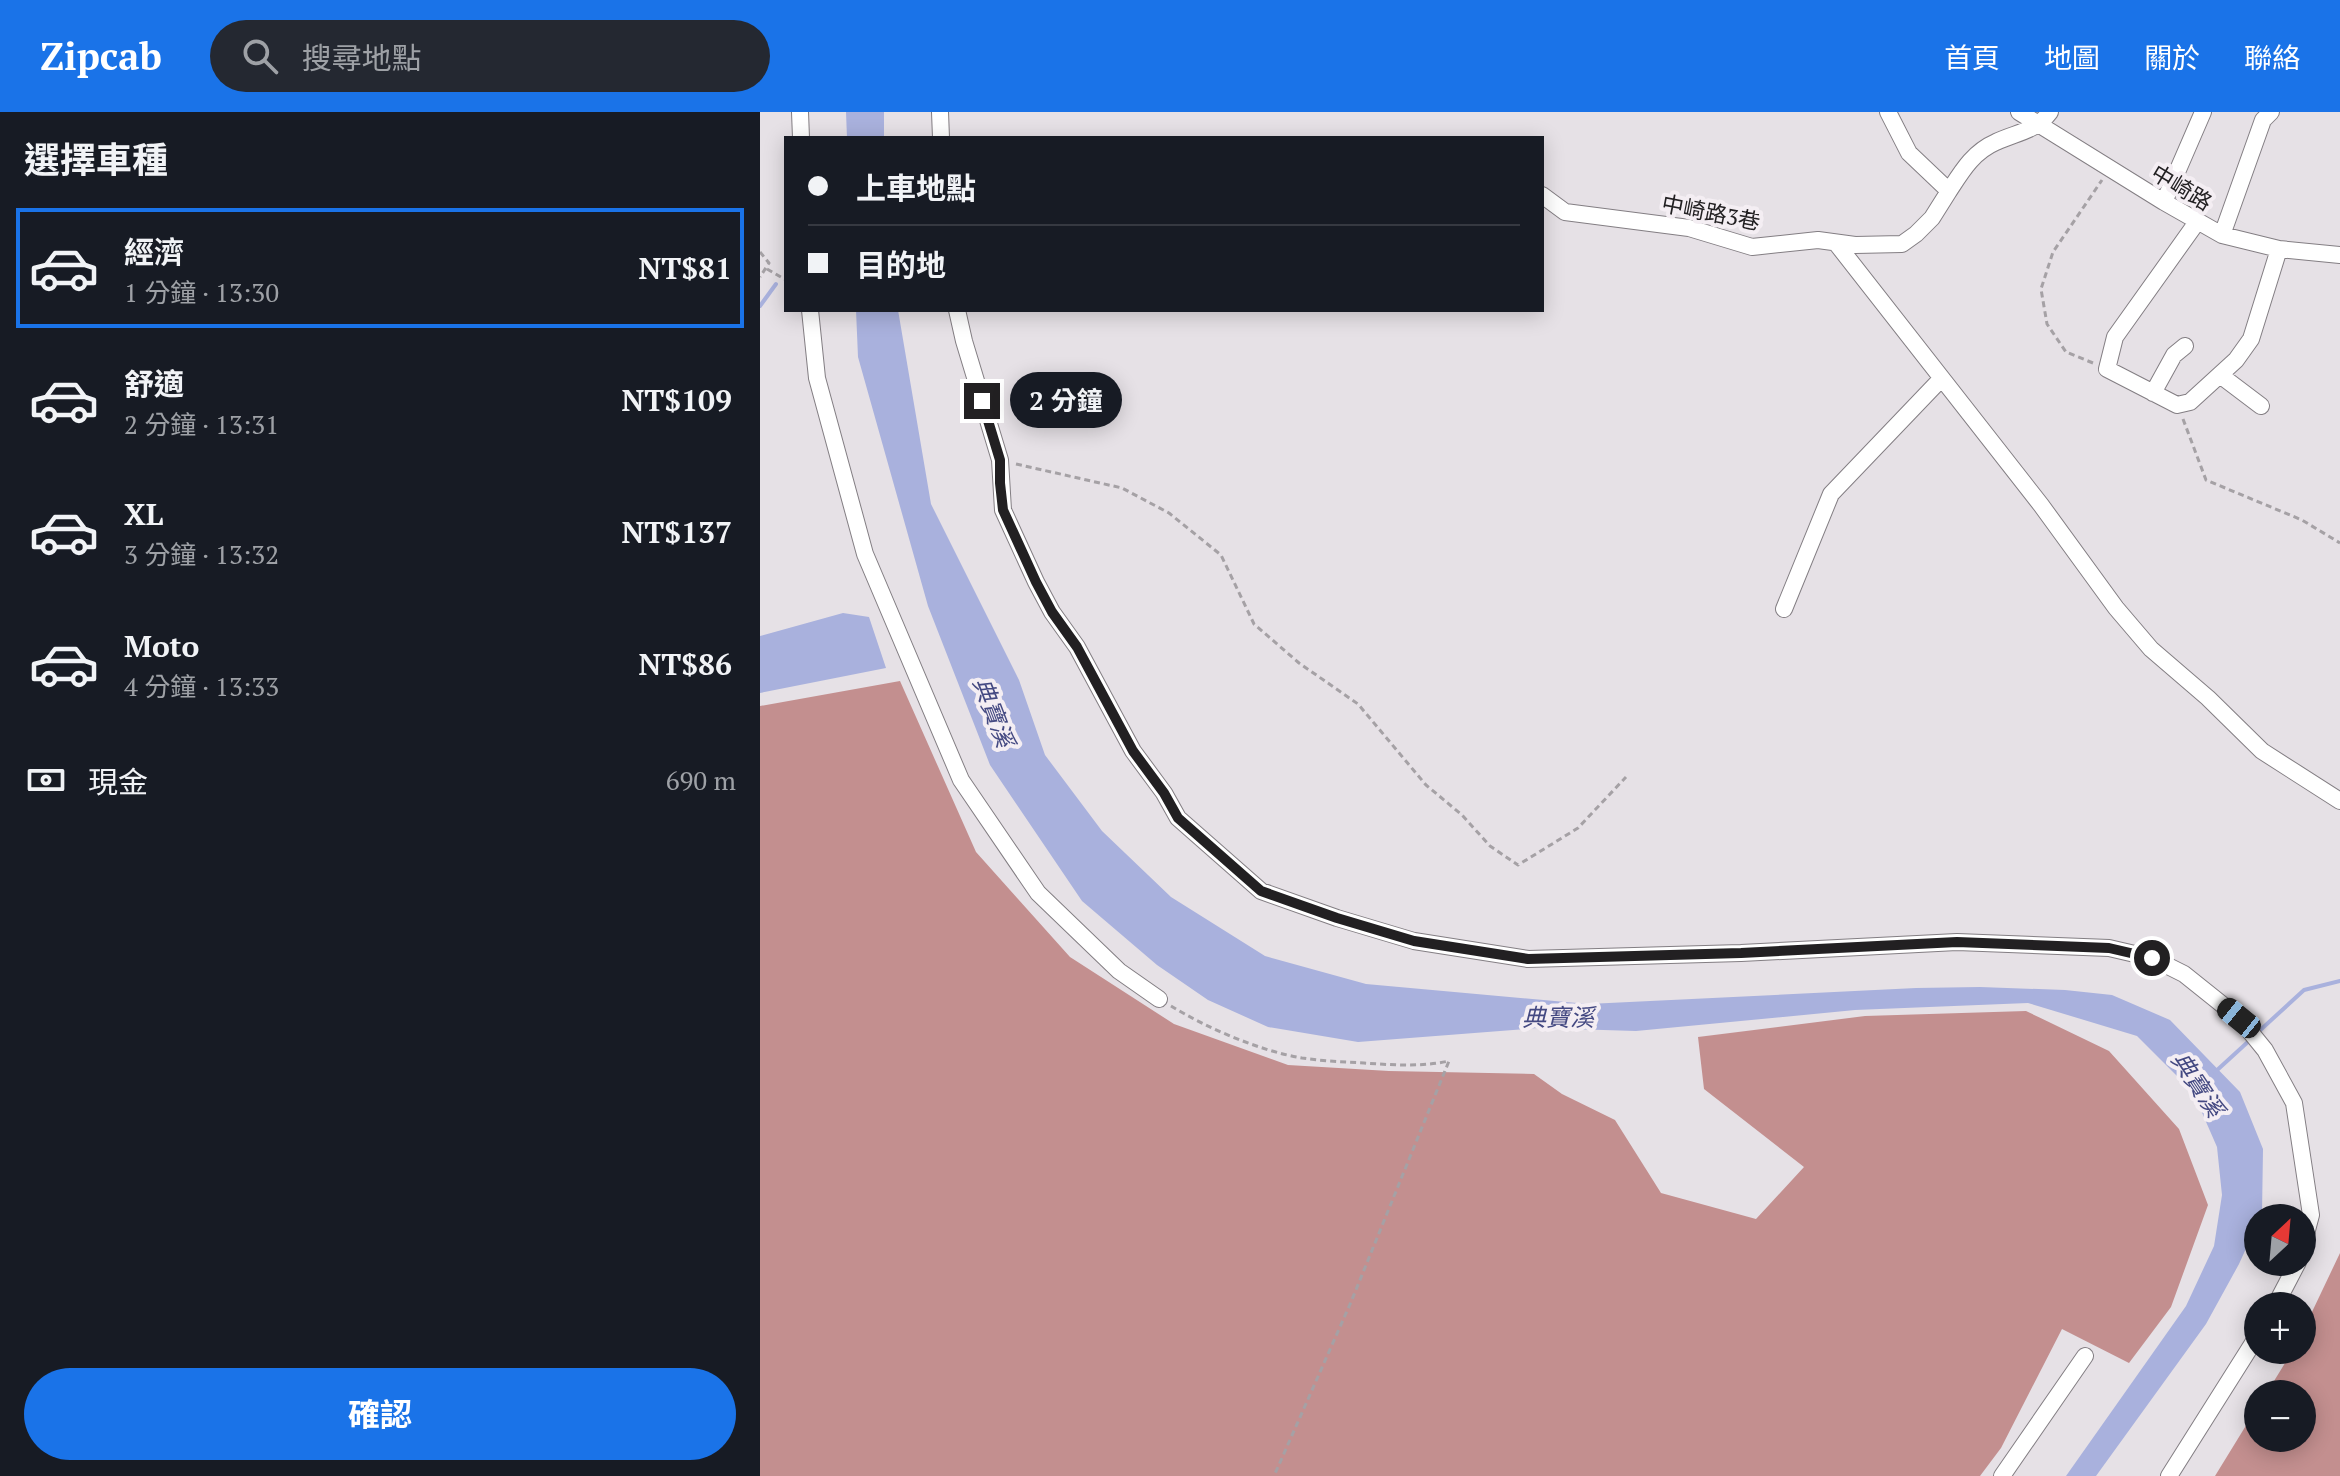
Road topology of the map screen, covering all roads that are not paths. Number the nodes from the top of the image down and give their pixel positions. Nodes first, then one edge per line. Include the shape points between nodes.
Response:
1 (800, 112) edge
2 (940, 112) edge
3 (1888, 112) edge
4 (2019, 112) edge
5 (2203, 112) edge
6 (2271, 112) edge
7 (2045, 118) edge
8 (801, 136) edge
9 (941, 136) edge
10 (1949, 191) junction
11 (1544, 196) edge
12 (2164, 202) junction
13 (2197, 222) junction
14 (2222, 235) junction
15 (1836, 243) junction
16 (2279, 249) junction
17 (2340, 255) edge
18 (810, 312) edge
19 (957, 312) edge
20 (2185, 346) dead end
21 (2220, 375) junction
22 (1941, 379) junction
23 (2153, 393) junction
24 (2261, 406) dead end
25 (1784, 609) dead end
26 (2339, 800) edge
27 (1159, 999) road end
28 (2309, 1204) edge
29 (2085, 1356) dead end
30 (2244, 1357) edge
31 (2002, 1476) edge
32 (2169, 1476) edge

1 - 8 street
2 - 9 street
3 - 10 street via 1909,153
4 - 7 street, 中崎路
5 - 12 street
6 - 14 street via 2263,120
7 - 10 street, 中崎路3巷 via 1967,161
7 - 12 street, 中崎路
10 - 15 street, 中崎路3巷 via 1932,218 1902,244
11 - 15 street, 中崎路3巷 via 1565,212 1689,228 1752,247
12 - 13 street, 中崎路
13 - 14 street, 中崎路
13 - 23 street via 2115,337 2107,369
14 - 16 street, 中崎路
15 - 22 street
16 - 17 street, 中崎路
16 - 21 street via 2251,339
18 - 27 street via 817,378 865,554 961,780 1038,893 1119,971
19 - 28 street via 1000,460 1003,510 1036,582 1133,751 1178,818 1261,891 1414,941 1528,959 1957,942 2109,948 2152,958 2184,974 2239,1018 2265,1050 2294,1103
20 - 23 street via 2174,355
21 - 23 street via 2190,402 2177,405
21 - 24 street
22 - 25 street via 1831,494
22 - 26 street via 2151,649 2262,751
29 - 31 street
30 - 32 street

